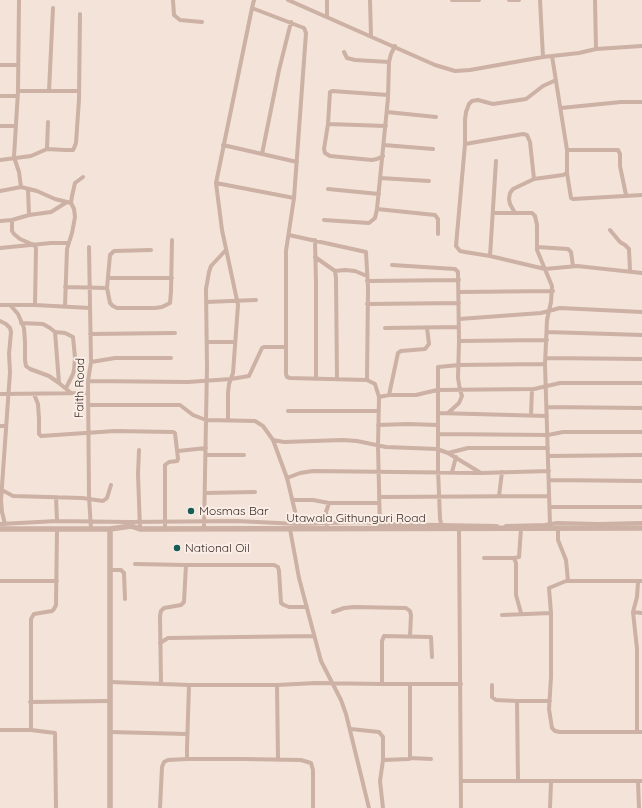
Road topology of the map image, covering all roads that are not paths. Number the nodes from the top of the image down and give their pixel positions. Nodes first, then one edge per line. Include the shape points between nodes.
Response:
1 (18, 0) edge
2 (173, 0) edge
3 (254, 0) edge
4 (288, 0) edge
5 (327, 0) edge
6 (370, 0) edge
7 (452, 0) edge
8 (479, 0) edge
9 (509, 0) edge
10 (519, 0) edge
11 (540, 0) edge
12 (595, 0) edge
13 (53, 8) dead end
14 (252, 8) junction
15 (80, 14) dead end
16 (327, 17) junction
17 (202, 22) dead end
18 (291, 22) junction
19 (371, 36) junction
20 (396, 46) junction
21 (642, 46) edge
22 (596, 49) junction
23 (344, 52) dead end
24 (552, 56) junction
25 (543, 57) junction
26 (389, 62) junction
27 (0, 64) edge
28 (17, 65) junction
29 (556, 80) junction
30 (18, 91) junction
31 (49, 91) junction
32 (79, 91) junction
33 (388, 95) junction
34 (0, 96) edge
35 (17, 96) junction
36 (642, 102) edge
37 (561, 108) junction
38 (387, 112) junction
39 (436, 117) dead end
40 (48, 122) dead end
41 (328, 124) junction
42 (0, 126) edge
43 (16, 126) junction
44 (386, 126) junction
45 (465, 144) junction
46 (223, 145) junction
47 (384, 145) junction
48 (47, 149) junction
49 (433, 149) dead end
50 (566, 150) junction
51 (262, 154) junction
52 (383, 156) junction
53 (14, 158) junction
54 (0, 160) edge
55 (496, 161) dead end
56 (297, 162) junction
57 (567, 173) junction
58 (83, 177) dead end
59 (380, 178) junction
60 (534, 179) junction
61 (428, 181) dead end
62 (216, 183) junction
63 (21, 187) junction
64 (28, 189) junction
65 (328, 189) dead end
66 (0, 191) edge
67 (379, 194) junction
68 (626, 195) junction
69 (642, 195) edge
70 (294, 198) junction
71 (69, 202) junction
72 (377, 208) junction
73 (493, 213) junction
74 (515, 213) junction
75 (29, 215) junction
76 (12, 220) junction
77 (324, 220) dead end
78 (0, 221) edge
79 (610, 230) dead end
80 (438, 234) dead end
81 (289, 235) junction
82 (172, 240) dead end
83 (315, 240) junction
84 (68, 243) junction
85 (34, 246) junction
86 (89, 247) dead end
87 (537, 247) junction
88 (0, 248) edge
89 (152, 250) dead end
90 (226, 250) junction
91 (490, 256) junction
92 (315, 257) junction
93 (392, 265) dead end
94 (573, 266) junction
95 (545, 269) junction
96 (335, 271) junction
97 (630, 271) junction
98 (642, 273) edge
99 (108, 278) junction
100 (172, 278) junction
101 (367, 278) junction
102 (459, 280) junction
103 (65, 287) junction
104 (89, 288) junction
105 (107, 288) junction
106 (553, 291) junction
107 (459, 292) junction
108 (256, 300) dead end
109 (206, 302) junction
110 (238, 302) junction
111 (459, 303) junction
112 (367, 304) junction
113 (0, 305) edge
114 (35, 305) junction
115 (11, 306) junction
116 (65, 306) junction
117 (90, 308) junction
118 (549, 312) junction
119 (642, 312) edge
120 (460, 319) junction
121 (0, 321) edge
122 (21, 323) junction
123 (459, 327) junction
124 (385, 328) dead end
125 (427, 328) junction
126 (55, 332) junction
127 (547, 332) junction
128 (175, 333) dead end
129 (90, 334) junction
130 (642, 335) edge
131 (547, 340) junction
132 (460, 341) junction
133 (207, 342) junction
134 (235, 342) junction
135 (286, 347) junction
136 (171, 358) dead end
137 (546, 358) junction
138 (642, 359) edge
139 (91, 362) junction
140 (545, 364) junction
141 (459, 365) junction
142 (231, 379) junction
143 (316, 379) junction
144 (337, 379) junction
145 (367, 380) junction
146 (88, 381) junction
147 (207, 381) junction
148 (59, 383) junction
149 (642, 383) edge
150 (545, 385) junction
151 (66, 388) junction
152 (532, 389) junction
153 (437, 390) junction
154 (460, 390) junction
155 (71, 393) junction
156 (88, 393) junction
157 (0, 394) edge
158 (8, 394) junction
159 (34, 394) junction
160 (389, 395) junction
161 (379, 397) junction
162 (89, 405) junction
163 (547, 407) junction
164 (642, 408) edge
165 (288, 411) dead end
166 (378, 411) junction
167 (438, 413) junction
168 (448, 413) junction
169 (531, 415) junction
170 (547, 416) junction
171 (206, 420) junction
172 (228, 420) junction
173 (378, 425) junction
174 (438, 425) junction
175 (0, 426) edge
176 (6, 426) junction
177 (642, 432) edge
178 (89, 433) junction
179 (438, 434) junction
180 (548, 435) junction
181 (273, 440) junction
182 (378, 446) junction
183 (206, 448) junction
184 (548, 448) junction
185 (438, 449) junction
186 (139, 450) dead end
187 (178, 451) junction
188 (448, 453) junction
189 (206, 455) junction
190 (244, 455) dead end
191 (549, 456) junction
192 (642, 456) edge
193 (456, 457) junction
194 (549, 471) junction
195 (378, 472) junction
196 (438, 472) junction
197 (452, 472) junction
198 (502, 472) junction
199 (480, 473) junction
200 (287, 478) junction
201 (549, 480) junction
202 (642, 481) edge
203 (111, 484) dead end
204 (1, 490) edge
205 (255, 492) dead end
206 (206, 493) junction
207 (440, 496) junction
208 (499, 496) junction
209 (549, 496) junction
210 (56, 497) junction
211 (379, 497) junction
212 (89, 499) junction
213 (292, 500) junction
214 (329, 503) junction
215 (379, 503) junction
216 (550, 507) junction
217 (642, 507) edge
218 (57, 521) junction
219 (90, 521) junction
220 (140, 522) junction
221 (165, 522) junction
222 (204, 522) junction
223 (326, 523) junction
224 (642, 523) edge
225 (2, 524) edge
226 (298, 524) junction
227 (305, 526) junction
228 (549, 526) junction
229 (380, 527) junction
230 (442, 527) junction
231 (166, 528) junction
232 (642, 528) edge
233 (0, 529) edge
234 (57, 529) junction
235 (90, 529) junction
236 (110, 529) junction
237 (140, 529) junction
238 (204, 529) junction
239 (290, 529) junction
240 (327, 529) junction
241 (459, 529) junction
242 (521, 529) junction
243 (558, 529) junction
244 (484, 558) dead end
245 (514, 558) junction
246 (135, 564) dead end
247 (186, 564) junction
248 (110, 570) junction
249 (57, 580) junction
250 (0, 581) edge
251 (568, 581) junction
252 (640, 582) edge
253 (124, 599) dead end
254 (307, 607) junction
255 (333, 612) dead end
256 (633, 612) junction
257 (521, 613) junction
258 (551, 613) junction
259 (642, 613) edge
260 (502, 615) dead end
261 (314, 636) junction
262 (410, 636) junction
263 (160, 643) junction
264 (432, 658) dead end
265 (110, 682) junction
266 (333, 683) junction
267 (161, 684) junction
268 (382, 684) junction
269 (410, 684) junction
270 (461, 684) junction
271 (189, 685) junction
272 (277, 685) junction
273 (492, 685) dead end
274 (640, 698) edge
275 (110, 701) junction
276 (550, 701) junction
277 (30, 702) junction
278 (517, 702) junction
279 (351, 729) junction
280 (0, 730) edge
281 (31, 730) junction
282 (637, 731) junction
283 (110, 732) junction
284 (642, 732) edge
285 (187, 734) junction
286 (410, 758) junction
287 (187, 759) junction
288 (431, 759) dead end
289 (278, 760) junction
290 (383, 760) junction
291 (461, 781) junction
292 (518, 781) junction
293 (640, 781) edge
294 (552, 782) junction
295 (56, 808) edge
296 (110, 808) edge
297 (160, 808) edge
298 (313, 808) edge
299 (369, 808) edge
300 (383, 808) edge
301 (461, 808) edge
302 (550, 808) edge
303 (639, 808) edge

1 - 28 street
2 - 17 street via 174,15 180,20
3 - 14 street
4 - 16 street
5 - 16 street
6 - 19 street
7 - 8 street
9 - 10 street
11 - 25 street
12 - 22 street
13 - 31 street
14 - 18 street
14 - 46 street
15 - 32 street
16 - 19 street
18 - 51 street
18 - 56 street via 304,28 306,33
19 - 20 street
20 - 25 street via 435,65 455,71
20 - 26 street
21 - 22 street
22 - 24 street
23 - 26 street via 347,58 355,60
24 - 25 street
24 - 29 street
26 - 33 street
27 - 28 street
28 - 30 street
29 - 37 street
29 - 45 street via 526,99 493,104 472,101 468,104 466,112
30 - 31 street
30 - 35 street
31 - 32 street
32 - 48 street via 76,143 73,150
33 - 38 street
33 - 41 street via 332,91
34 - 35 street
35 - 43 street
36 - 37 street
37 - 50 street
38 - 39 street
38 - 44 street
40 - 48 street
41 - 44 street
41 - 52 street via 324,149 326,154 372,160
42 - 43 street
43 - 53 street
44 - 47 street
45 - 60 street via 527,135
45 - 91 street via 457,248 465,252
46 - 51 street
46 - 62 street
47 - 49 street
47 - 52 street
48 - 53 street via 38,154
50 - 57 street
50 - 68 street via 618,150
51 - 56 street
52 - 59 street
53 - 54 street
53 - 63 street
55 - 73 street
56 - 70 street
57 - 60 street
57 - 68 street via 570,196 573,199
58 - 71 street via 75,183
59 - 61 street
59 - 67 street
60 - 74 street via 510,193 510,204
62 - 70 street
62 - 90 street
63 - 64 street
63 - 66 street
64 - 71 street
64 - 75 street
65 - 67 street
67 - 72 street
68 - 69 street
70 - 81 street
71 - 75 street via 54,211
71 - 84 street via 75,217
72 - 77 street via 375,218 369,223
72 - 80 street via 435,216 438,219
73 - 74 street
73 - 91 street
74 - 87 street via 530,212 535,216
75 - 76 street
76 - 78 street
76 - 85 street via 14,234
79 - 97 street via 629,249
81 - 83 street
81 - 135 street via 285,271
82 - 100 street
83 - 92 street
83 - 101 street via 366,252
84 - 85 street
84 - 103 street
85 - 88 street
85 - 114 street via 37,252
86 - 104 street, Faith Road
87 - 94 street via 568,249
87 - 95 street
89 - 99 street via 114,251 110,255
90 - 109 street via 208,272
90 - 110 street
91 - 95 street
92 - 96 street
92 - 143 street
93 - 102 street via 455,269
94 - 95 street
94 - 97 street
95 - 106 street
96 - 101 street via 355,271
96 - 144 street
97 - 98 street
99 - 100 street
99 - 105 street
100 - 105 street via 170,303 162,307 117,308 110,303
101 - 102 street
101 - 112 street
102 - 107 street
103 - 104 street
103 - 116 street
104 - 105 street
104 - 117 street, Faith Road
106 - 107 street
106 - 118 street
107 - 111 street
108 - 110 street
109 - 110 street
109 - 133 street
110 - 134 street
111 - 112 street
111 - 120 street
112 - 145 street
113 - 115 street
114 - 115 street
114 - 116 street
115 - 122 street
116 - 117 street
117 - 129 street, Faith Road
118 - 119 street via 570,308
118 - 120 street
118 - 127 street
120 - 123 street
121 - 158 street via 6,324 11,332
122 - 126 street via 43,324
122 - 148 street via 24,328 26,366
123 - 125 street
123 - 132 street
124 - 125 street
125 - 160 street via 428,344 425,349 398,353
126 - 148 street
126 - 151 street via 73,336 74,370
127 - 130 street
127 - 131 street
128 - 129 street
129 - 139 street, Faith Road
131 - 132 street
131 - 137 street
132 - 141 street
133 - 134 street
133 - 147 street
134 - 142 street
135 - 142 street via 262,348 250,376
135 - 143 street via 287,377
136 - 139 street via 115,358
137 - 138 street
137 - 140 street
139 - 146 street, Faith Road
140 - 141 street
140 - 150 street
141 - 153 street via 438,367
141 - 154 street
142 - 147 street
142 - 172 street
143 - 144 street
144 - 145 street
145 - 161 street via 375,384
146 - 147 street
146 - 156 street, Faith Road
147 - 171 street
148 - 151 street
149 - 150 street via 585,382
150 - 152 street
150 - 163 street
151 - 155 street
152 - 154 street
152 - 169 street
153 - 154 street
153 - 160 street via 416,395
153 - 167 street
154 - 168 street via 461,400
155 - 156 street
155 - 159 street
156 - 162 street, Faith Road
157 - 158 street
158 - 159 street
158 - 176 street
159 - 178 street via 38,404 41,436
160 - 161 street
161 - 166 street
162 - 171 street via 180,406
162 - 178 street, Faith Road
163 - 164 street
163 - 170 street
165 - 166 street
166 - 173 street
167 - 168 street
167 - 174 street
168 - 169 street
169 - 170 street
170 - 180 street
171 - 172 street
171 - 183 street
172 - 181 street via 259,422
173 - 174 street
173 - 182 street
174 - 179 street
175 - 176 street
176 - 204 street
177 - 180 street via 563,432
178 - 187 street via 173,432
178 - 212 street, Faith Road
179 - 180 street
179 - 185 street
180 - 184 street
181 - 182 street via 343,440
181 - 200 street
182 - 185 street
182 - 195 street
183 - 187 street
183 - 189 street
184 - 188 street via 468,448
184 - 191 street
185 - 188 street
185 - 196 street
186 - 220 street
187 - 221 street via 177,461 165,465
188 - 193 street
189 - 190 street
189 - 206 street
191 - 192 street
191 - 194 street
193 - 197 street
193 - 199 street
194 - 198 street
194 - 201 street
195 - 196 street
195 - 200 street via 313,471
195 - 211 street
196 - 197 street
196 - 207 street
197 - 199 street
198 - 199 street
198 - 208 street
200 - 213 street
201 - 202 street
201 - 209 street
203 - 212 street via 106,500
204 - 210 street via 13,496
204 - 225 street
205 - 206 street
206 - 222 street
207 - 208 street
207 - 211 street
207 - 230 street
208 - 209 street
209 - 216 street
210 - 212 street
210 - 218 street
211 - 215 street
212 - 219 street, Faith Road
213 - 214 street
213 - 226 street
214 - 215 street
214 - 223 street
215 - 229 street
216 - 217 street
216 - 228 street
218 - 219 street
218 - 225 street
219 - 220 street
219 - 235 street, Faith Road
220 - 221 street
220 - 237 street
221 - 222 street
221 - 231 street
222 - 226 street via 237,520
222 - 238 street
223 - 227 street
223 - 229 street via 363,522
223 - 240 street
224 - 228 street via 558,523
226 - 227 street
227 - 239 street, Utawala Githunguri Road
227 - 240 street, Utawala Githunguri Road
228 - 230 street
228 - 242 street, Utawala Githunguri Road
228 - 243 street, Utawala Githunguri Road
229 - 230 street, Utawala Githunguri Road
229 - 240 street, Utawala Githunguri Road
230 - 241 street, Utawala Githunguri Road
231 - 237 street, Utawala Githunguri Road
231 - 238 street, Utawala Githunguri Road
232 - 243 street, Utawala Githunguri Road
233 - 234 street, Utawala Githunguri Road
234 - 235 street, Utawala Githunguri Road
234 - 249 street
235 - 236 street, Utawala Githunguri Road
236 - 237 street, Utawala Githunguri Road via 131,526
236 - 248 street
238 - 239 street, Utawala Githunguri Road
239 - 254 street
241 - 242 street, Utawala Githunguri Road
241 - 270 street
242 - 245 street via 519,557
243 - 251 street via 558,540 566,560
244 - 245 street
245 - 257 street via 516,595
246 - 247 street
247 - 254 street via 274,565 279,571 281,603 289,607
247 - 263 street via 184,602 161,611
248 - 253 street via 121,570 124,573
248 - 265 street
249 - 250 street
249 - 277 street via 54,610 34,614 30,619
251 - 252 street
251 - 258 street via 549,588
252 - 256 street
254 - 261 street
255 - 262 street via 354,607 406,608 411,615
256 - 259 street
256 - 274 street
257 - 258 street
257 - 260 street
258 - 276 street
261 - 263 street via 168,638
261 - 266 street via 321,661
262 - 264 street via 431,637
262 - 268 street via 384,636
263 - 267 street
265 - 267 street
265 - 275 street
266 - 268 street
266 - 272 street
266 - 279 street
267 - 271 street
268 - 269 street
269 - 270 street
269 - 286 street
270 - 291 street
271 - 272 street
271 - 285 street
272 - 289 street
273 - 278 street via 494,700
274 - 282 street
275 - 277 street
275 - 283 street
276 - 278 street
276 - 282 street via 550,719 555,731
277 - 281 street
278 - 292 street
279 - 290 street via 379,732 383,737
279 - 299 street
280 - 281 street
281 - 295 street via 55,733
282 - 284 street
283 - 285 street
283 - 296 street
285 - 287 street
286 - 288 street
286 - 290 street
287 - 289 street
287 - 297 street via 164,762
289 - 298 street via 301,760 311,763
290 - 300 street via 380,781
291 - 292 street
291 - 301 street
292 - 294 street
293 - 294 street
293 - 303 street
294 - 302 street

